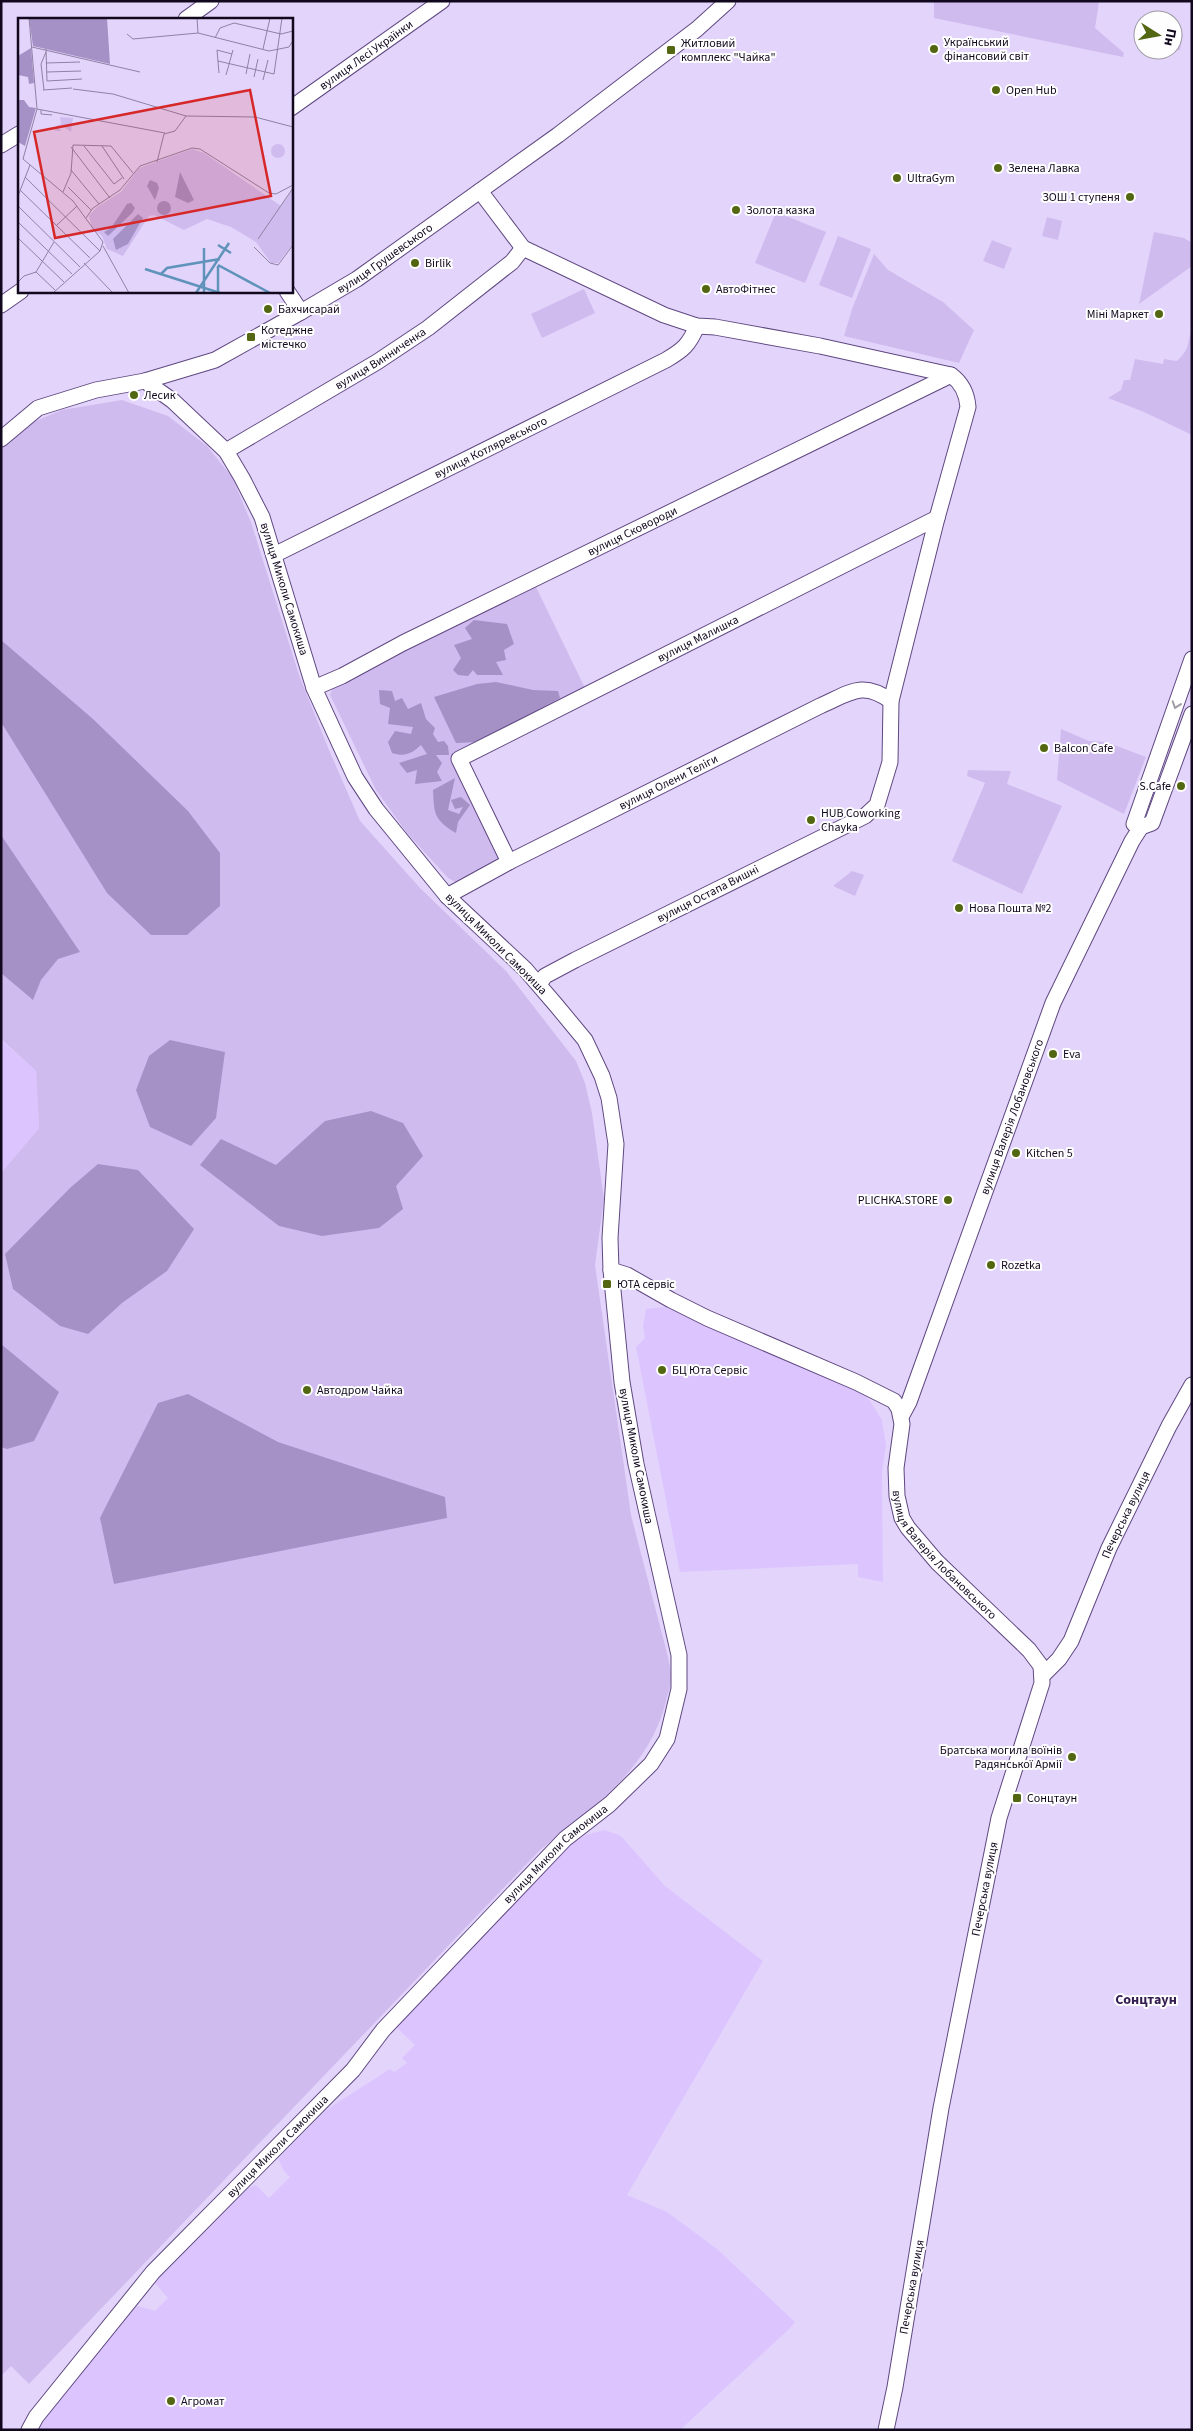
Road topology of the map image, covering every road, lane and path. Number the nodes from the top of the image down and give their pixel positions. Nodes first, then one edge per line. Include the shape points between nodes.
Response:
1 (211, 1) edge
2 (442, 1) edge
3 (728, 1) edge
4 (187, 18) edge
5 (292, 107) edge
6 (18, 135) edge
7 (1, 146) edge
8 (480, 191) junction
9 (523, 248) junction
10 (20, 292) edge
11 (287, 292) edge
12 (1, 305) edge
13 (301, 312) junction
14 (696, 326) junction
15 (951, 375) junction
16 (145, 381) junction
17 (1, 439) edge
18 (226, 452) junction
19 (937, 518) junction
20 (274, 555) junction
21 (1192, 659) edge
22 (314, 688) junction
23 (891, 701) junction
24 (1192, 714) edge
25 (1141, 827) junction
26 (509, 862) junction
27 (447, 896) junction
28 (539, 984) junction
29 (611, 1270) junction
30 (1192, 1385) edge
31 (902, 1415) junction
32 (1043, 1675) junction
33 (29, 2430) edge
34 (886, 2430) edge

1 - 4 street
2 - 5 street, вулиця Лесі Українки
3 - 8 street, вулиця Грушевського via 689,35
6 - 7 street
8 - 9 street
8 - 13 street, вулиця Грушевського via 357,279
9 - 14 street via 664,315
9 - 18 street, вулиця Винниченка via 512,262 428,328
10 - 12 street
11 - 13 street
13 - 16 street, вулиця Грушевського via 215,360
14 - 15 street via 820,346
14 - 20 street, вулиця Котляревського via 691,341 666,360
15 - 19 street via 959,380 968,407
15 - 22 street, вулиця Сковороди
16 - 17 street, вулиця Грушевського via 54,401 38,408
16 - 18 street, вулиця Миколи Самокиша via 173,401
18 - 20 street, вулиця Миколи Самокиша via 262,517
19 - 23 street
19 - 26 street, вулиця Малишка via 459,758
20 - 22 street, вулиця Миколи Самокиша
21 -> 25 street via 1134,824
22 - 27 street, вулиця Миколи Самокиша via 355,777 398,838
23 - 26 street, вулиця Олени Теліги via 871,689 854,692 820,706
23 - 28 street, вулиця Остапа Вишні via 890,762 877,805 865,816 575,960 545,976
24 - 25 street, вулиця Валерія Лобановського via 1152,823
25 - 31 street, вулиця Валерія Лобановського via 1053,1003
26 - 27 street, вулиця Олени Теліги
27 - 28 street, вулиця Миколи Самокиша
28 - 29 street, вулиця Миколи Самокиша via 585,1040 609,1098 616,1144
29 - 31 street via 627,1274 707,1318 876,1391 894,1401
29 - 33 street, вулиця Миколи Самокиша via 628,1424 678,1655 679,1689 667,1739 636,1781 564,1839 383,2030 352,2070 153,2272 36,2417
30 - 32 street, Печерська вулиця via 1109,1548 1070,1641 1059,1659
31 - 32 street, вулиця Валерія Лобановського via 896,1483 899,1507 908,1528 937,1562 1029,1650 1041,1666
32 - 34 street, Печерська вулиця via 999,1818 941,2108

